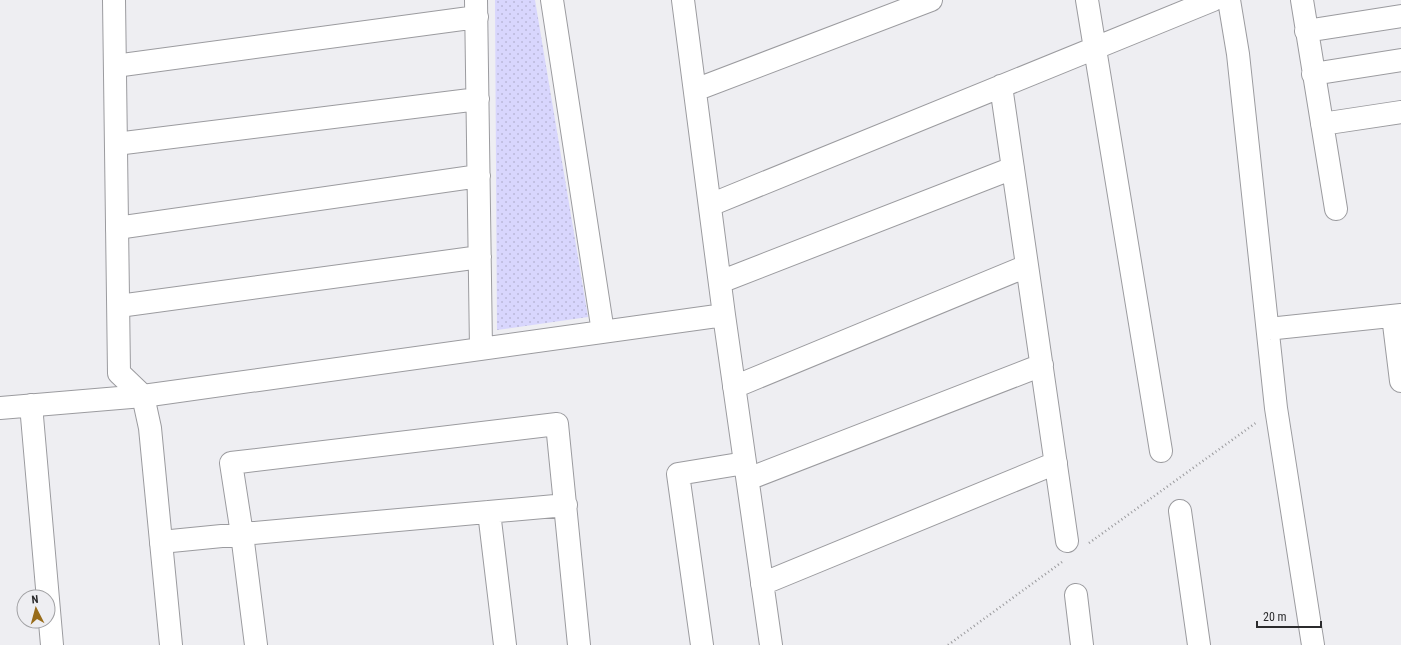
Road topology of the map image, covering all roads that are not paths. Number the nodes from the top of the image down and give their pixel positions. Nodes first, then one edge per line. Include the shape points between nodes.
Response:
1 (114, 0) edge
2 (552, 0) edge
3 (683, 0) edge
4 (931, 0) edge
5 (1087, 0) edge
6 (1213, 0) edge
7 (1229, 0) edge
8 (1302, 0) edge
9 (476, 8) edge
10 (1401, 16) edge
11 (1306, 31) junction
12 (1094, 48) junction
13 (1401, 60) edge
14 (115, 66) junction
15 (1313, 74) junction
16 (1002, 86) junction
17 (695, 90) junction
18 (478, 99) junction
19 (1401, 112) edge
20 (1322, 124) junction
21 (116, 144) junction
22 (1013, 168) junction
23 (479, 176) junction
24 (710, 205) junction
25 (1336, 209) dead end
26 (118, 228) junction
27 (480, 257) junction
28 (1027, 266) junction
29 (720, 282) junction
30 (119, 306) junction
31 (724, 315) junction
32 (1397, 315) edge
33 (1268, 329) junction
34 (604, 332) junction
35 (481, 348) junction
36 (1042, 365) junction
37 (1401, 381) edge
38 (734, 387) junction
39 (143, 396) junction
40 (32, 406) junction
41 (0, 408) edge
42 (1161, 451) dead end
43 (1056, 463) junction
44 (746, 471) junction
45 (566, 505) junction
46 (1180, 511) dead end
47 (489, 512) junction
48 (242, 534) junction
49 (161, 542) junction
50 (1073, 549) road end
51 (762, 584) junction
52 (1076, 595) dead end
53 (52, 645) edge
54 (171, 645) edge
55 (256, 645) edge
56 (505, 645) edge
57 (579, 645) edge
58 (702, 645) edge
59 (771, 645) edge
60 (1082, 645) edge
61 (1199, 645) edge
62 (1313, 645) edge

1 - 14 street
2 - 34 street
3 - 17 street
4 - 17 street
5 - 12 street
6 - 12 street
7 - 33 street via 1238,54
8 - 11 street
9 - 14 street
9 - 18 street
10 - 11 street
11 - 15 street
12 - 16 street
12 - 42 street
13 - 15 street
14 - 21 street
15 - 20 street
16 - 22 street
16 - 24 street
17 - 24 street
18 - 21 street
18 - 23 street
19 - 20 street
20 - 25 street
21 - 26 street
22 - 28 street
22 - 29 street
23 - 26 street
23 - 27 street
24 - 29 street
26 - 30 street
27 - 30 street
27 - 35 street
28 - 36 street
28 - 38 street
29 - 31 street
30 - 39 street via 119,373
31 - 34 street
31 - 38 street
32 - 33 street
32 - 37 street
33 - 62 street via 1276,408
34 - 35 street
35 - 39 street
36 - 43 street
36 - 44 street
38 - 44 street
39 - 40 street
39 - 49 street via 150,428
40 - 41 street
40 - 53 street
43 - 50 street
43 - 51 street
44 - 51 street
44 - 58 street via 678,474
45 - 47 street
45 - 48 street via 557,424 231,463
45 - 57 street
46 - 61 street
47 - 48 street
47 - 56 street
48 - 49 street
48 - 55 street
49 - 54 street
51 - 59 street
52 - 60 street

